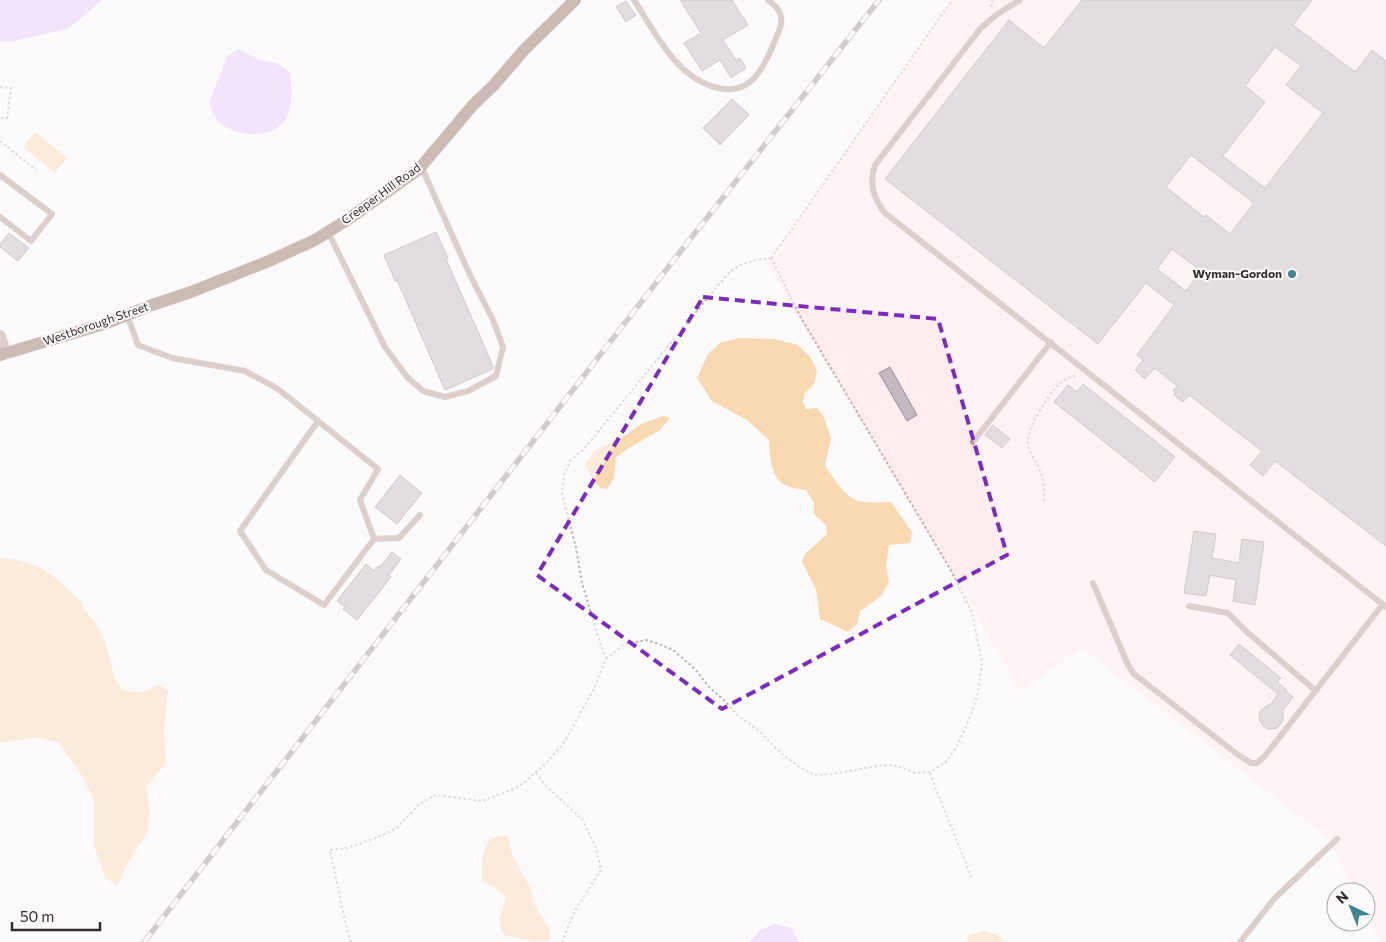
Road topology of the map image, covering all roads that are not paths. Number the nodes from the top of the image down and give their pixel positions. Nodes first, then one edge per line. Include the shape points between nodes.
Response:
1 (575, 0) edge
2 (634, 0) edge
3 (768, 0) edge
4 (1020, 0) edge
5 (421, 166) junction
6 (0, 175) edge
7 (0, 217) edge
8 (328, 232) junction
9 (192, 292) joint
10 (127, 315) junction
11 (0, 336) edge
12 (1051, 342) junction
13 (3, 353) edge
14 (318, 421) junction
15 (973, 442) dead end
16 (420, 515) dead end
17 (374, 539) junction
18 (1093, 583) dead end
19 (1189, 606) dead end
20 (1384, 606) edge
21 (1316, 691) junction
22 (1338, 839) dead end
23 (1240, 942) edge

1 - 5 street, Creeper Hill Road via 516,58
2 - 3 lane via 680,66 702,83 732,90 743,88 754,79 766,63 776,39 782,23 780,10
4 - 12 lane via 980,29 875,165 874,196 885,213
5 - 8 street, Creeper Hill Road
5 - 8 lane via 504,348 496,376 468,391 445,397 422,392 385,347
6 - 7 lane via 52,214 31,242
8 - 9 street, Creeper Hill Road via 269,261
9 - 10 street, Westborough Street
10 - 13 street, Westborough Street
10 - 14 lane via 138,345 172,358 245,371 278,388
11 - 13 street
12 - 15 lane
12 - 20 lane
14 - 17 lane via 378,469 360,500
14 - 17 lane via 240,531 266,570 324,605
16 - 17 lane via 399,538
18 - 21 lane via 1134,674 1251,762 1257,763 1264,757
19 - 21 lane via 1228,613
20 - 21 lane
22 - 23 lane via 1274,899

